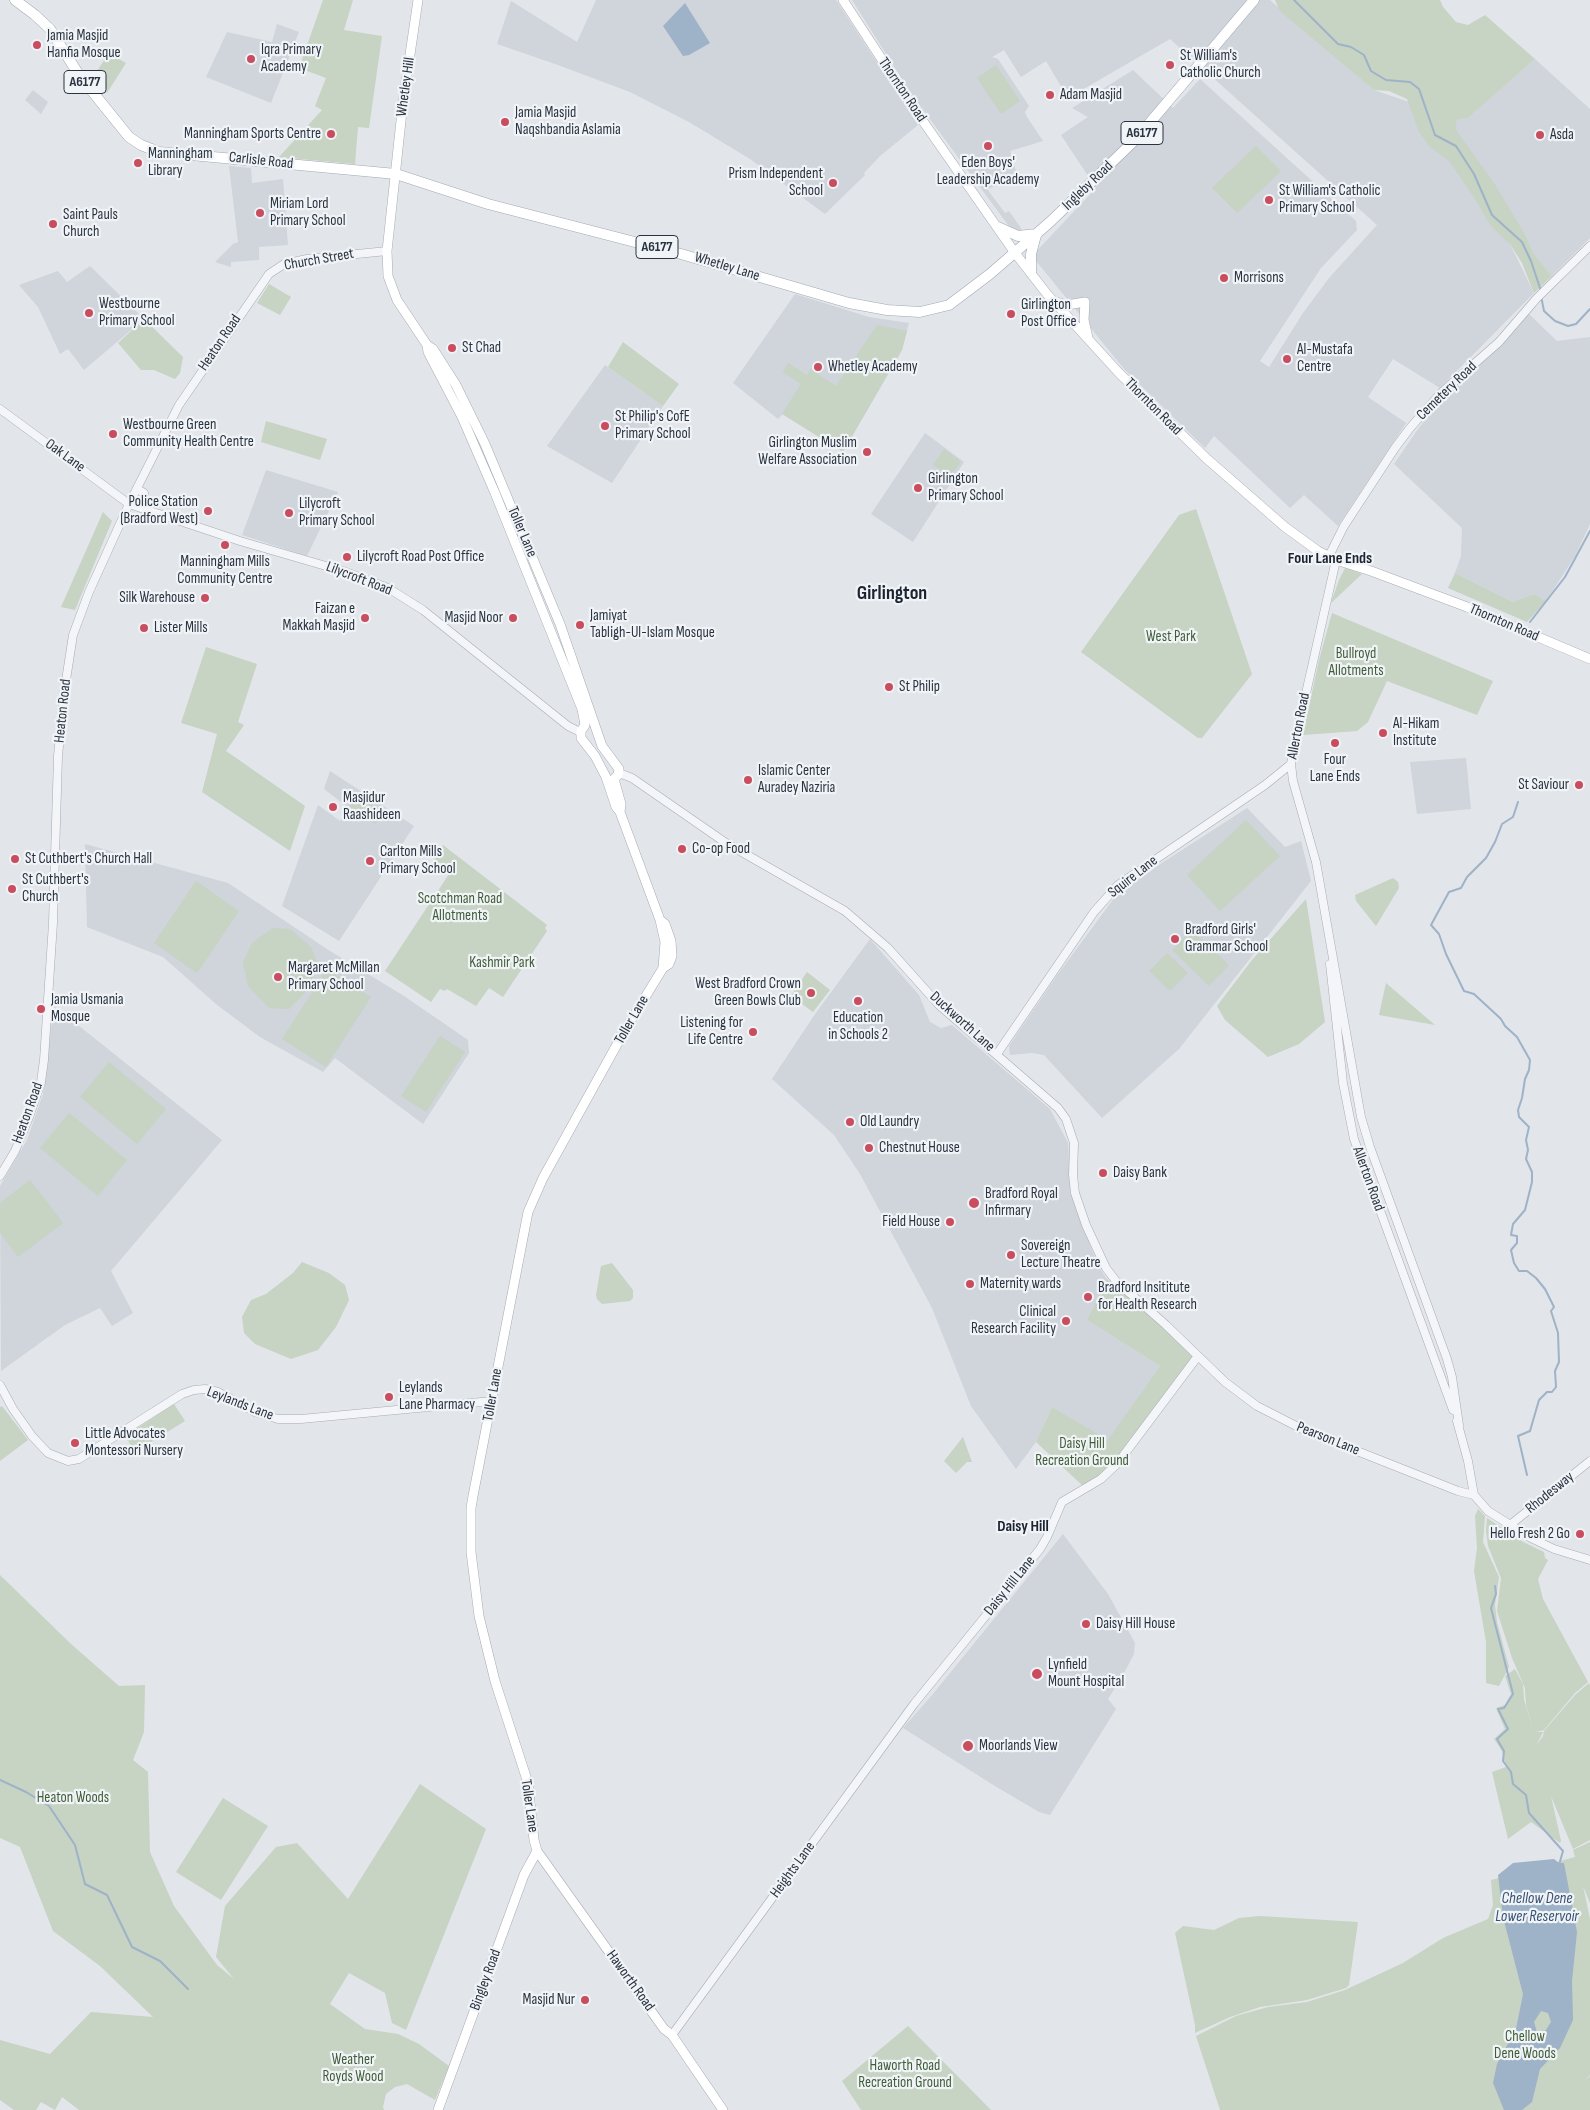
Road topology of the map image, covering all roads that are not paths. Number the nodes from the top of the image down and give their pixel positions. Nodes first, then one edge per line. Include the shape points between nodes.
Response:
1 (15, 0) edge
2 (418, 0) edge
3 (843, 0) edge
4 (1254, 0) edge
5 (396, 174) junction
6 (998, 227) junction
7 (1037, 234) junction
8 (1590, 246) edge
9 (387, 251) junction
10 (1015, 253) junction
11 (1031, 272) junction
12 (260, 286) joint
13 (1053, 301) junction
14 (1088, 340) junction
15 (0, 409) edge
16 (465, 414) junction
17 (137, 489) junction
18 (129, 504) junction
19 (154, 514) junction
20 (526, 538) junction
21 (516, 542) junction
22 (1332, 558) junction
23 (540, 574) junction
24 (530, 578) junction
25 (560, 624) junction
26 (549, 630) junction
27 (1590, 659) edge
28 (577, 686) junction
29 (582, 729) junction
30 (597, 730) junction
31 (1291, 764) junction
32 (613, 776) junction
33 (1326, 922) junction
34 (997, 1054) junction
35 (0, 1176) edge
36 (1198, 1356) junction
37 (0, 1385) edge
38 (492, 1401) junction
39 (1459, 1425) junction
40 (1590, 1460) edge
41 (1474, 1495) junction
42 (1510, 1525) junction
43 (1590, 1560) edge
44 (914, 1704) joint
45 (537, 1851) junction
46 (672, 2034) junction
47 (438, 2110) edge
48 (722, 2110) edge

1 - 5 main road, Carlisle Road / A6177 via 50,29 79,75 116,121 129,136 145,146 165,153
2 - 5 main road, Whetley Hill
3 - 6 main road, Thornton Road
4 - 7 main road, Ingleby Road / A6177 via 1136,139
5 - 9 main road, Toller Lane
5 - 10 main road, Whetley Lane / A6177 via 488,204 681,254 849,303 886,310 920,312 949,305
6 - 7 main road via 1018,236
6 - 10 main road, Thornton Road
7 - 10 main road, Ingleby Road / A6177
7 - 11 main road via 1031,254
8 - 22 street, Cemetery Road via 1537,298 1499,342 1440,394 1410,428 1344,526
9 - 12 street, Church Street via 295,261 276,268
9 - 16 main road, Toller Lane via 388,276 394,294 427,345 433,349
10 - 11 main road, Thornton Road
11 - 13 main road, Thornton Road
12 - 17 street, Heaton Road via 179,405
13 - 14 main road, Thornton Road
13 - 14 main road via 1068,305 1085,302
14 - 22 main road, Thornton Road via 1206,458 1305,543
15 - 18 street, Oak Lane
16 - 20 main road, Toller Lane
16 - 21 main road, Toller Lane
17 - 18 street, Heaton Road
17 - 19 street via 144,493 145,505
18 - 19 street, Lilycroft Road
18 - 35 street, Heaton Road via 73,635 58,756 53,923 44,1060 41,1082 29,1117
19 - 29 street, Lilycroft Road via 343,571 388,588 424,610 568,726
20 - 21 main road
20 - 23 main road, Toller Lane
21 - 24 main road, Toller Lane
22 - 27 main road, Thornton Road via 1449,601
22 - 31 street, Allerton Road
23 - 24 main road
23 - 25 main road, Toller Lane
24 - 26 main road, Toller Lane
25 - 26 main road
25 - 28 main road, Toller Lane
26 - 28 main road, Toller Lane
28 - 29 main road, Toller Lane via 583,713
28 - 30 main road, Toller Lane
29 - 30 main road via 591,725
29 - 32 main road, Toller Lane via 582,740
30 - 32 main road, Toller Lane via 604,752 616,764
31 - 33 street, Allerton Road via 1316,862
31 - 34 street, Squire Lane via 1118,885 1094,912
32 - 34 street, Duckworth Lane via 632,778 726,842 845,912 888,948 939,1005
32 - 38 main road, Toller Lane via 621,804 620,812 666,934 663,968 625,1030 533,1200 524,1229
33 - 39 street, Allerton Road via 1362,1117 1447,1359
33 - 39 street, Allerton Road via 1338,1046 1354,1139
34 - 36 street, Duckworth Lane via 1047,1097 1066,1119 1074,1143 1075,1193 1106,1268
36 - 41 street, Pearson Lane via 1225,1382 1272,1414 1337,1444
36 - 44 street, Daisy Hill Lane via 1117,1464 1101,1479 1062,1502 1040,1549
37 - 38 street, Leylands Lane via 32,1436 48,1453 68,1461 79,1459 182,1394 194,1390 218,1392 255,1412 278,1419
38 - 45 main road, Toller Lane via 471,1508 471,1552 479,1616 495,1682 528,1783
39 - 41 street, Allerton Road
40 - 42 street, Rhodesway
41 - 42 street via 1488,1511
42 - 43 street via 1554,1549
44 - 46 street, Heights Lane
45 - 46 main road, Haworth Road via 664,2029
45 - 47 main road, Bingley Road via 524,1875
46 - 48 main road, Haworth Road

